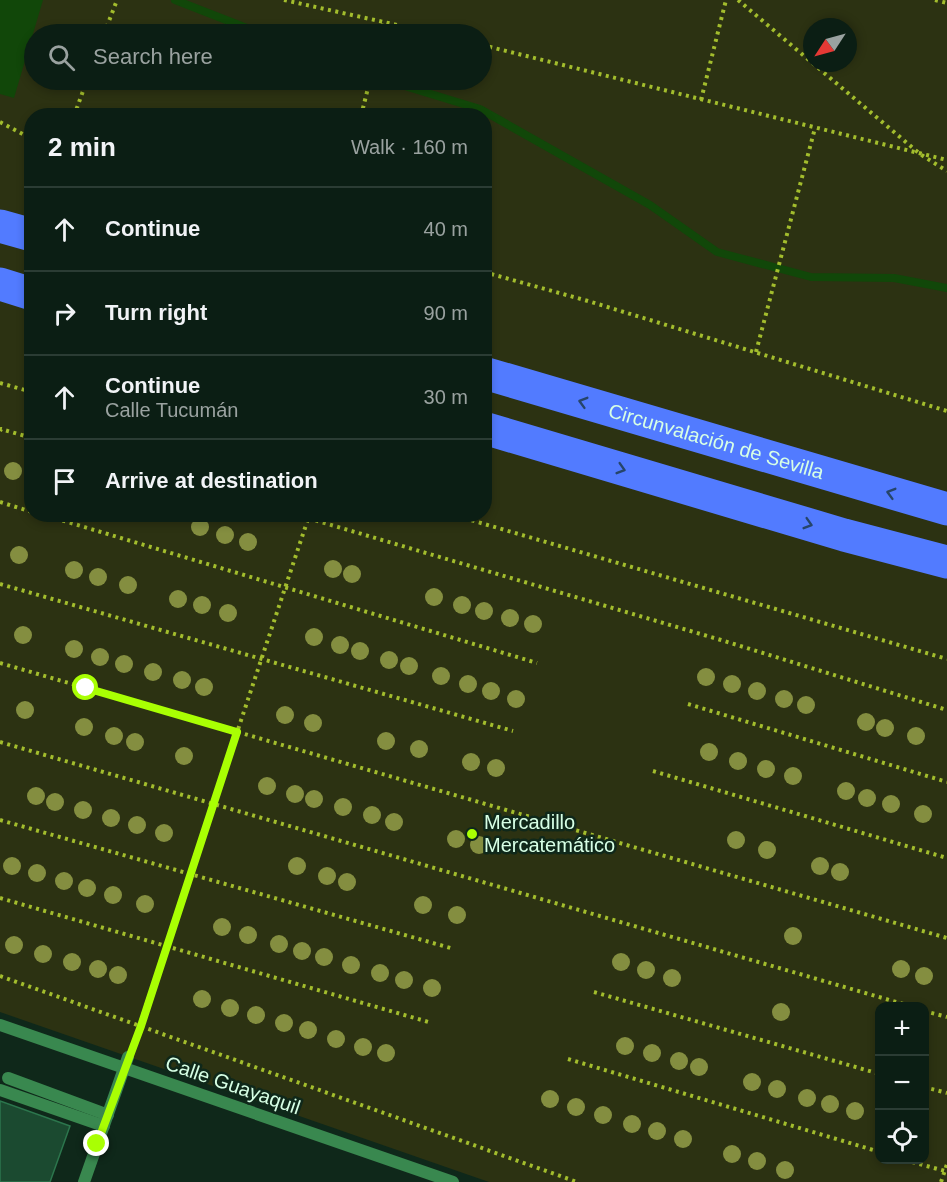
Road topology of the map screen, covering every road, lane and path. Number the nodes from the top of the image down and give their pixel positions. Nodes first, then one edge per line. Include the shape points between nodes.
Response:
1 (117, 0) edge
2 (284, 0) edge
3 (726, 0) edge
4 (738, 0) edge
5 (935, 0) edge
6 (947, 3) edge
7 (384, 21) junction
8 (108, 24) edge
9 (383, 24) edge
10 (396, 24) edge
11 (492, 48) edge
12 (83, 90) edge
13 (367, 90) edge
14 (701, 100) junction
15 (77, 108) edge
16 (363, 108) edge
17 (0, 122) edge
18 (815, 128) junction
19 (24, 135) edge
20 (920, 154) junction
21 (947, 160) edge
22 (947, 171) edge
23 (0, 226) edge
24 (24, 233) edge
25 (492, 274) edge
26 (0, 284) edge
27 (24, 292) edge
28 (756, 352) junction
29 (492, 375) edge
30 (0, 383) edge
31 (24, 390) edge
32 (947, 411) edge
33 (492, 430) edge
34 (0, 431) edge
35 (24, 436) edge
36 (0, 502) edge
37 (947, 509) edge
38 (24, 510) edge
39 (67, 522) edge
40 (307, 522) edge
41 (318, 522) edge
42 (477, 522) edge
43 (947, 562) edge
44 (0, 584) edge
45 (285, 588) junction
46 (261, 659) junction
47 (947, 659) edge
48 (0, 663) edge
49 (537, 663) dead end
50 (688, 704) dead end
51 (947, 710) edge
52 (513, 731) dead end
53 (237, 732) junction
54 (0, 742) edge
55 (653, 771) dead end
56 (947, 782) edge
57 (213, 804) junction
58 (0, 820) edge
59 (947, 858) edge
60 (190, 874) junction
61 (0, 898) edge
62 (947, 938) edge
63 (166, 947) junction
64 (454, 949) dead end
65 (0, 976) edge
66 (594, 992) dead end
67 (896, 1002) edge
68 (929, 1012) edge
69 (947, 1017) edge
70 (432, 1023) dead end
71 (0, 1025) edge
72 (141, 1026) junction
73 (568, 1059) dead end
74 (127, 1062) junction
75 (875, 1073) edge
76 (8, 1078) dead end
77 (929, 1088) edge
78 (0, 1090) edge
79 (947, 1093) edge
80 (106, 1120) junction
81 (875, 1151) edge
82 (920, 1164) edge
83 (947, 1164) edge
84 (945, 1171) junction
85 (84, 1182) edge
86 (453, 1182) edge
87 (577, 1182) edge
88 (941, 1182) edge

1 - 8 path
2 - 7 path
3 - 14 path
4 - 20 path
5 - 6 path
7 - 9 path
7 - 10 path
11 - 14 path
12 - 15 path
13 - 16 path
14 - 18 path
17 - 19 path
18 - 20 path
18 - 28 path
20 - 21 path
20 - 22 path
23 - 24 highway
25 - 28 path
26 - 27 highway
28 - 32 path
37 -> 29 highway, Circunvalación de Sevilla
30 - 31 path
33 -> 43 highway
34 - 35 path
36 - 38 path
39 - 45 path
40 - 45 path
41 - 51 path
42 - 47 path
44 - 46 path
45 - 46 path
45 - 49 path
46 - 52 path
46 - 53 path
48 - 53 path
50 - 56 path
53 - 57 path
53 - 62 path
54 - 57 path
55 - 59 path
57 - 60 path
57 - 67 path
58 - 60 path
60 - 63 path
60 - 64 path
61 - 63 path
63 - 70 path
63 - 72 path
65 - 72 path
66 - 75 path
68 - 69 path
71 - 74 street, Calle Guayaquil
72 - 74 path
72 - 87 path
73 - 81 path
74 - 80 street
74 - 86 street, Calle Guayaquil
76 - 80 street
77 - 79 path
78 - 80 street
80 - 85 street
82 - 84 path
83 - 84 path
84 - 88 path

